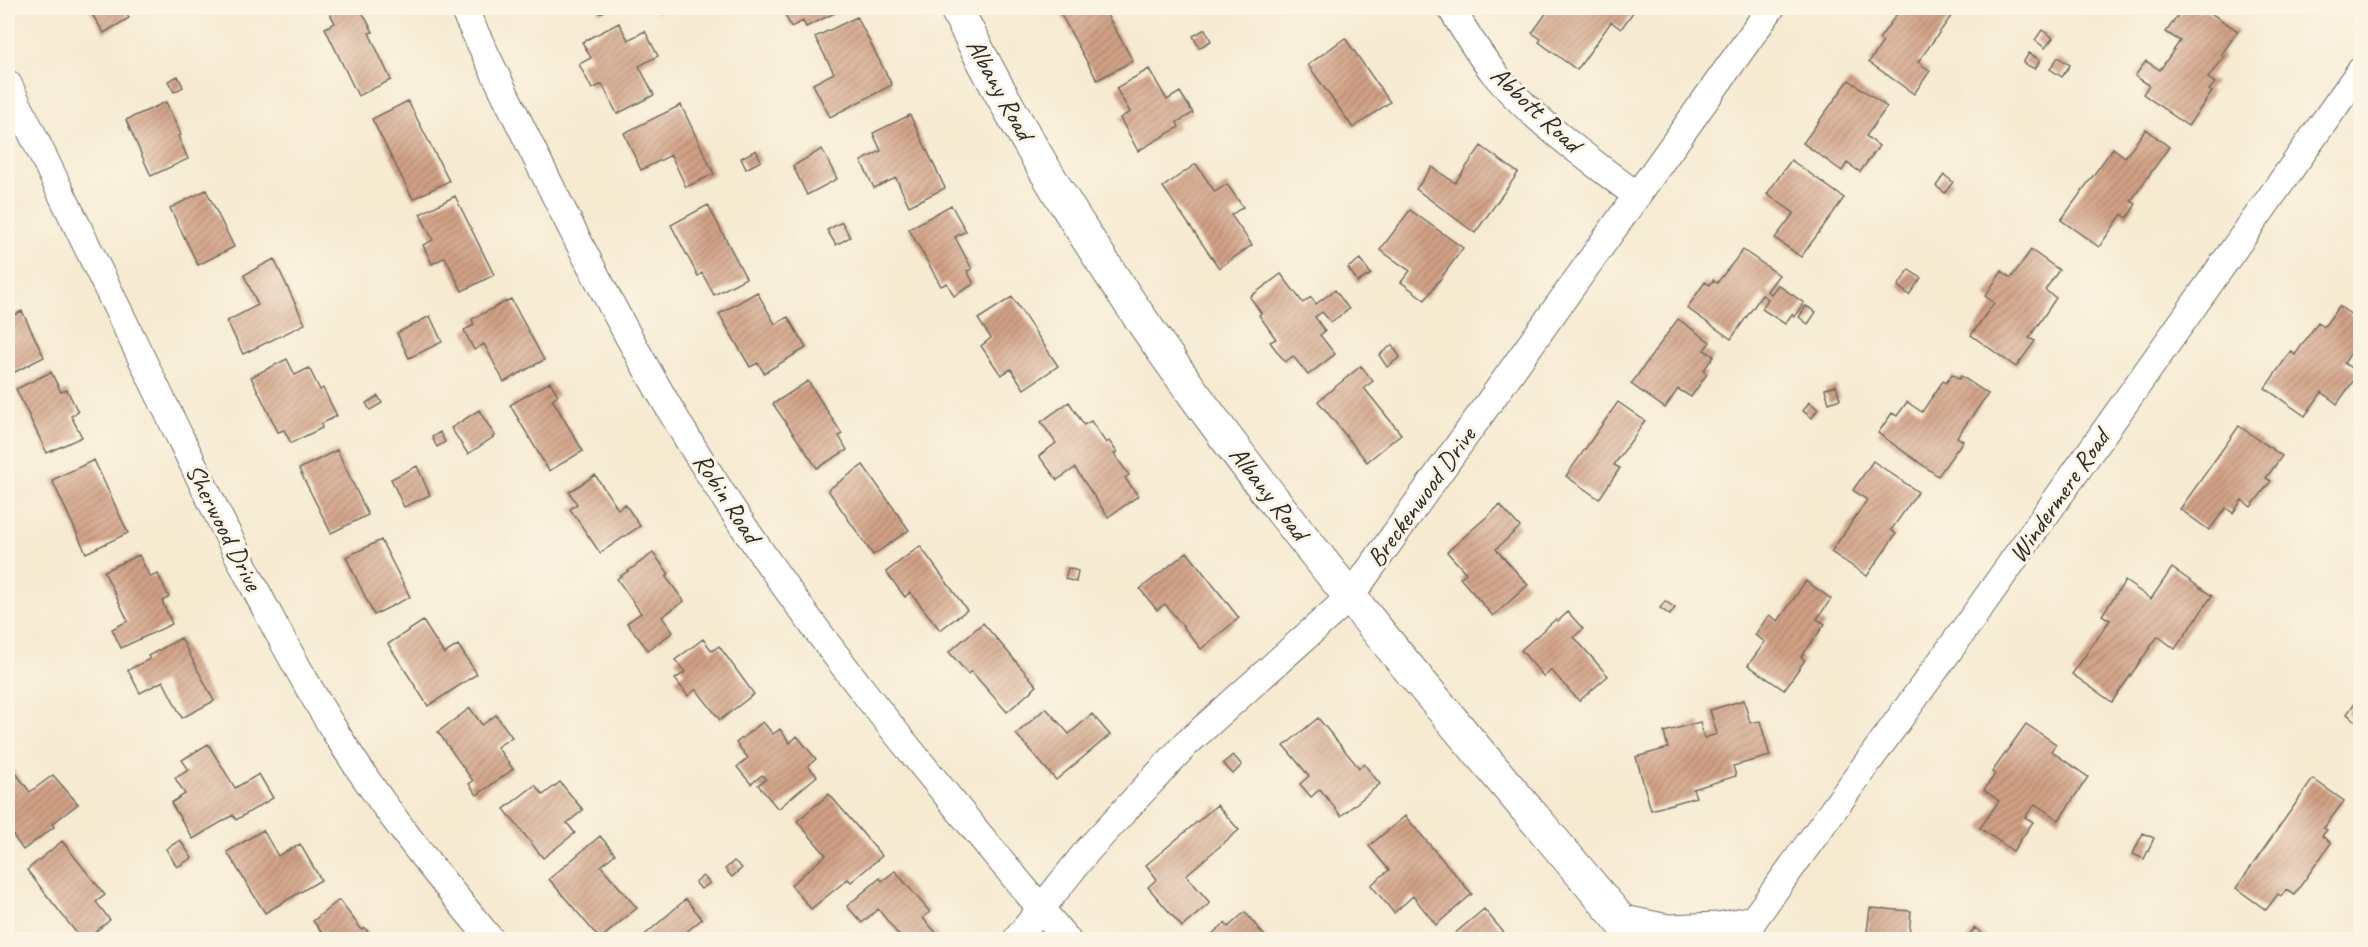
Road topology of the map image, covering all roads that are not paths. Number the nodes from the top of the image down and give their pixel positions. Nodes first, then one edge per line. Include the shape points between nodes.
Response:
1 (463, 8) edge
2 (956, 8) edge
3 (1450, 8) edge
4 (1771, 8) edge
5 (2361, 71) edge
6 (8, 84) edge
7 (1637, 196) junction
8 (1350, 597) junction
9 (1040, 907) junction
10 (1628, 929) edge
11 (1748, 929) edge
12 (491, 939) edge
13 (1016, 939) edge
14 (1067, 939) edge

1 - 9 street, Robin Road via 583,253 712,479 862,693
2 - 8 street, Albany Road via 1057,191 1130,305 1217,426
3 - 7 street, Abbott Road via 1494,73 1522,102
4 - 7 street, Breckenwood Drive
5 - 11 street, Windermere Road
6 - 12 street, Sherwood Drive via 239,558 300,673 389,813
7 - 8 street, Breckenwood Drive
8 - 9 street, Breckenwood Drive via 1186,744
8 - 10 street, Albany Road
9 - 13 street, Breckenwood Drive
9 - 14 street, Robin Road
10 - 11 street, Windermere Road

